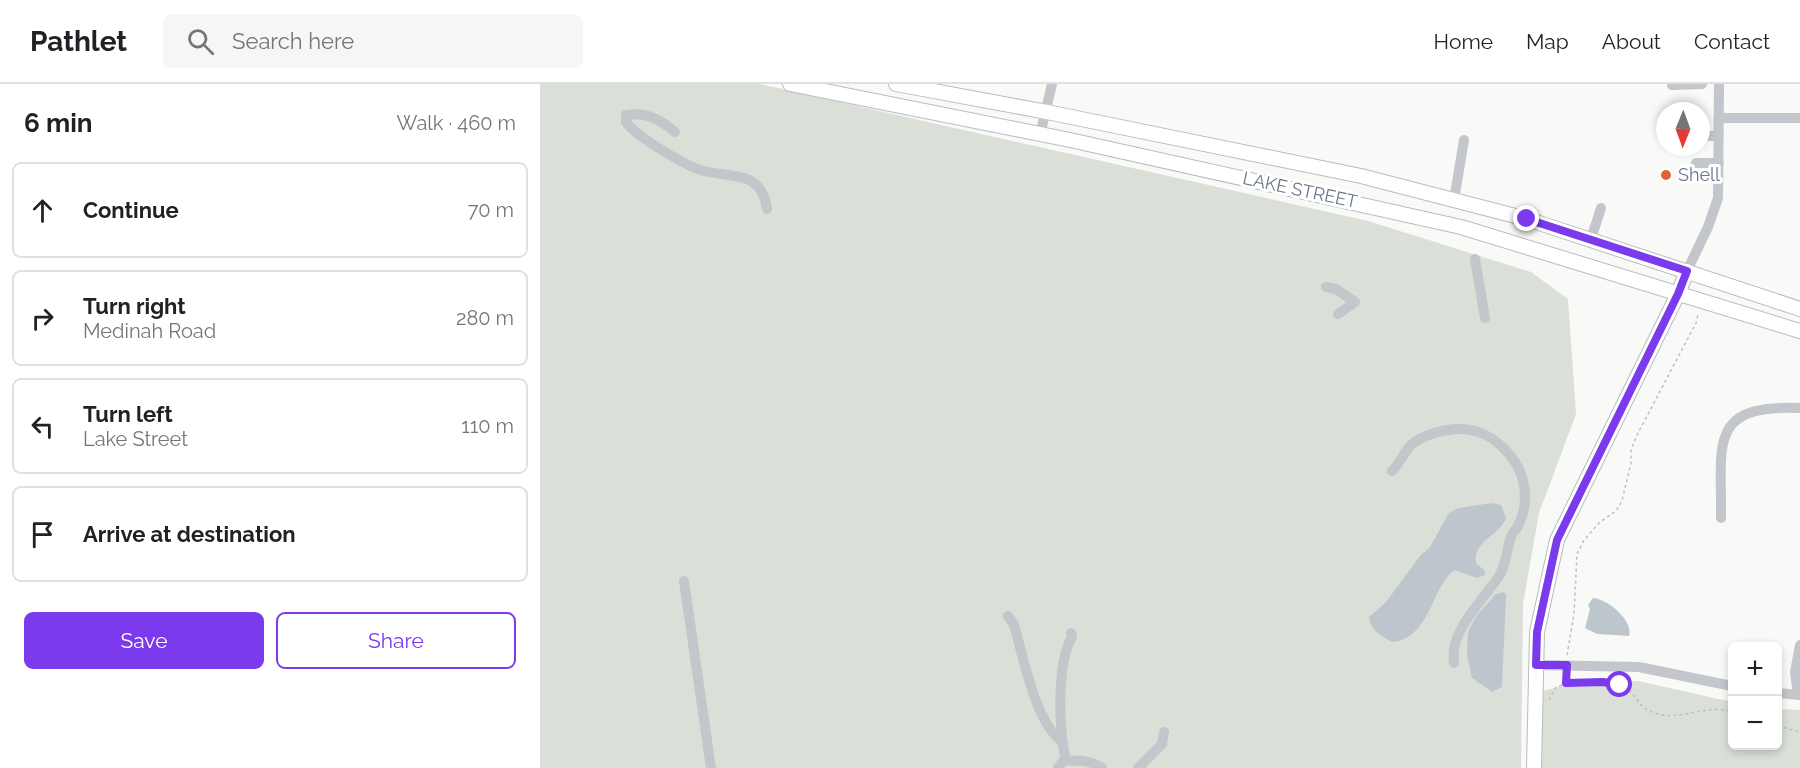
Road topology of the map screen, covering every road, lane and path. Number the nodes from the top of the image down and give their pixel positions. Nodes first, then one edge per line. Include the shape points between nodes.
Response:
1 (790, 84) edge
2 (896, 84) edge
3 (1053, 84) edge
4 (1702, 84) edge
5 (1719, 84) edge
6 (1672, 85) edge
7 (1047, 112) junction
8 (1719, 118) junction
9 (1800, 118) edge
10 (675, 132) dead end
11 (1040, 135) junction
12 (1710, 136) edge
13 (1719, 136) junction
14 (1464, 140) dead end
15 (1696, 163) dead end
16 (1719, 163) junction
17 (1454, 200) junction
18 (1602, 208) dead end
19 (767, 209) dead end
20 (1591, 240) junction
21 (1475, 260) dead end
22 (1687, 271) junction
23 (1326, 287) dead end
24 (1678, 294) junction
25 (1800, 309) edge
26 (1338, 314) dead end
27 (1698, 315) dead end
28 (1485, 318) dead end
29 (1800, 331) edge
30 (1800, 408) edge
31 (1392, 471) dead end
32 (1721, 518) dead end
33 (684, 581) dead end
34 (1008, 616) dead end
35 (1071, 633) dead end
36 (1800, 645) edge
37 (1454, 663) dead end
38 (1536, 665) junction
39 (1567, 665) junction
40 (1728, 686) edge
41 (1782, 693) edge
42 (1799, 695) edge
43 (1549, 700) dead end
44 (1728, 711) edge
45 (1782, 727) edge
46 (1164, 732) dead end
47 (1800, 732) edge
48 (1061, 741) junction
49 (1062, 764) edge
50 (711, 768) edge
51 (1102, 768) edge
52 (1138, 768) edge
53 (1534, 768) edge

1 - 11 main road, LAKE STREET
2 - 7 main road, LAKE STREET
3 - 7 street
4 - 6 street
5 - 8 street
7 - 11 street
7 - 17 main road, LAKE STREET via 1361,176
8 - 9 street
8 - 13 street
10 - 19 street via 645,114 626,115 626,122 637,134 695,168 746,178 760,187
11 - 24 main road, LAKE STREET via 1461,227
12 - 13 street
13 - 16 street
14 - 17 street
15 - 16 street
16 - 22 street via 1715,211
17 - 20 main road, LAKE STREET
18 - 20 street
20 - 22 main road, LAKE STREET
21 - 28 street
22 - 24 main road
22 - 25 main road, LAKE STREET
23 - 26 street via 1354,302
24 - 29 main road, LAKE STREET
24 - 38 main road via 1557,540 1537,632
27 - 39 path via 1631,450 1622,501 1584,540 1577,554
30 - 32 street via 1759,408 1732,422 1722,446
31 - 37 street via 1412,444 1459,428 1493,439 1522,474 1524,510 1511,537 1507,558 1457,639
33 - 50 street
34 - 48 street via 1032,691
35 - 48 street via 1062,664
36 - 42 street via 1795,672
38 - 39 street
38 - 53 main road
39 - 40 street via 1639,667
41 - 42 street
43 - 44 path via 1556,687 1566,683 1603,682 1620,685 1638,705 1656,714 1675,715 1709,708
45 - 47 path
46 - 52 street via 1162,744
48 - 49 street
49 - 51 street via 1089,762

